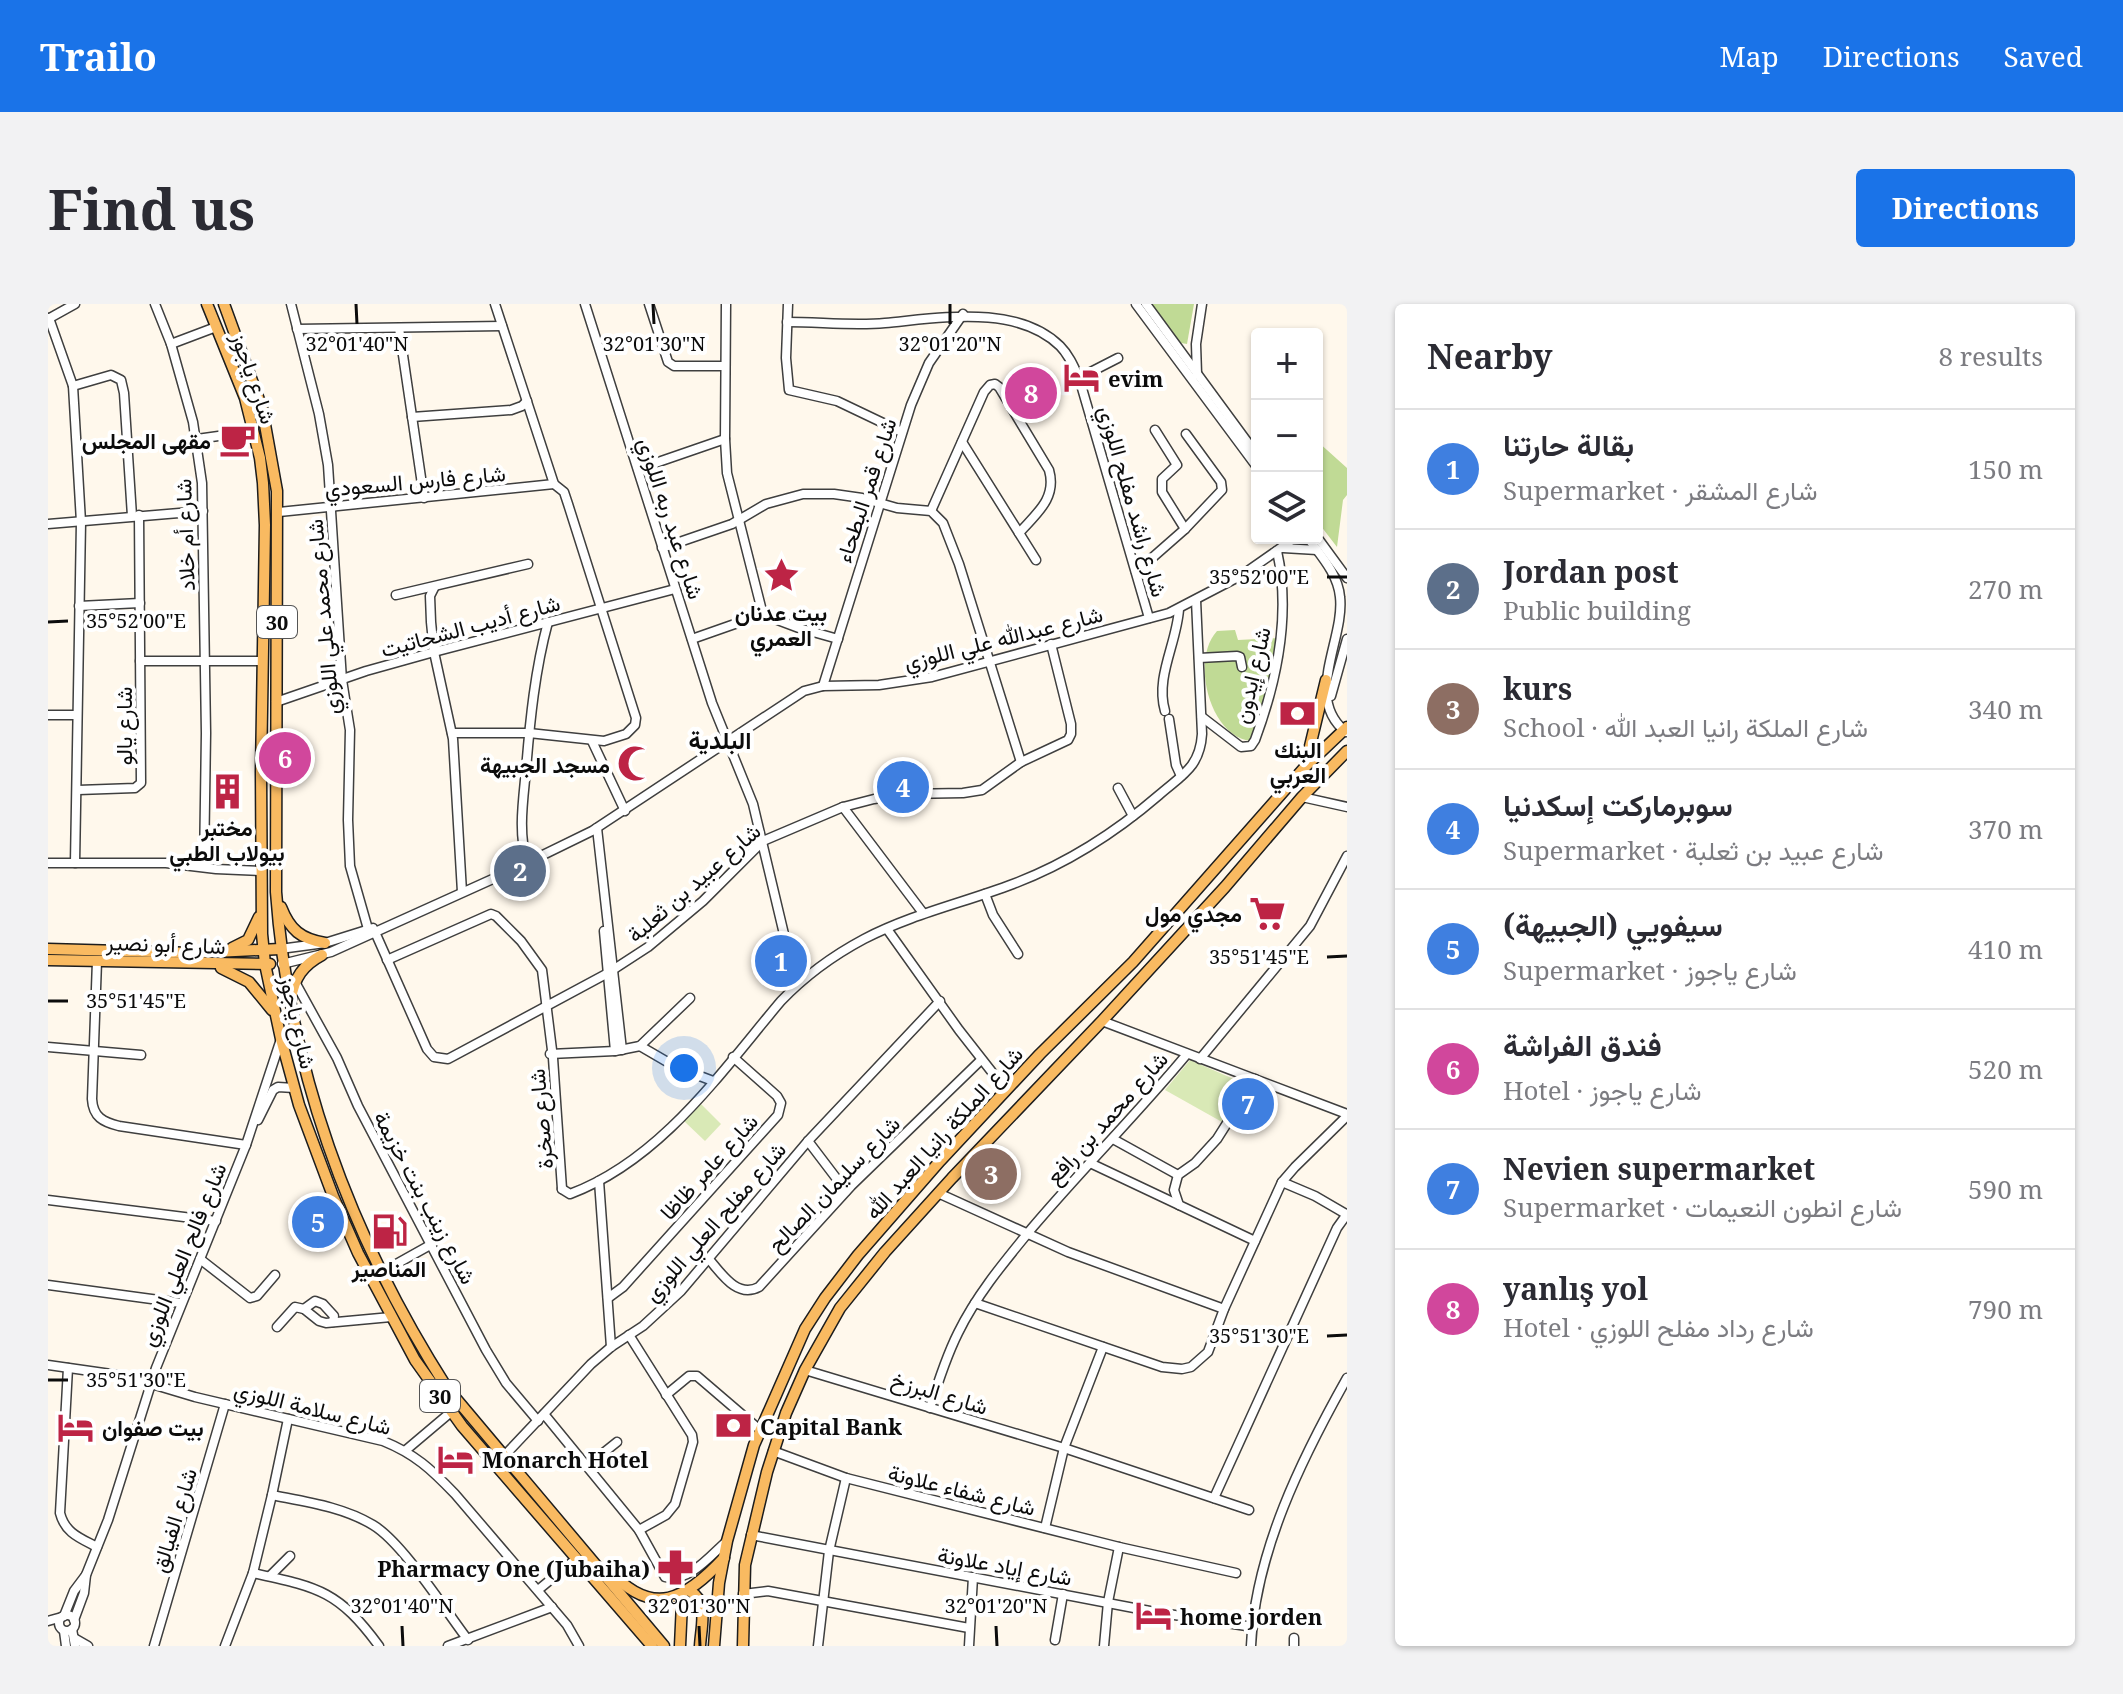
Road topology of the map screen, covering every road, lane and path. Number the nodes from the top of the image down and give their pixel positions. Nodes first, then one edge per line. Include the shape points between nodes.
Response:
1 (75, 304) edge
2 (155, 304) edge
3 (207, 304) edge
4 (224, 304) edge
5 (291, 304) edge
6 (495, 304) edge
7 (585, 304) edge
8 (649, 304) edge
9 (726, 304) edge
10 (788, 304) edge
11 (1136, 304) edge
12 (1146, 304) edge
13 (1202, 304) edge
14 (963, 314) junction
15 (48, 318) edge
16 (787, 322) junction
17 (502, 326) junction
18 (216, 327) junction
19 (399, 328) junction
20 (297, 329) junction
21 (171, 344) junction
22 (1196, 344) junction
23 (1183, 355) junction
24 (1118, 358) dead end
25 (725, 366) junction
26 (1197, 374) junction
27 (1079, 378) junction
28 (73, 386) junction
29 (527, 401) junction
30 (412, 417) junction
31 (1155, 430) dead end
32 (254, 431) junction
33 (902, 432) junction
34 (1186, 434) dead end
35 (197, 439) junction
36 (725, 439) junction
37 (962, 442) junction
38 (1251, 447) edge
39 (1251, 459) edge
40 (638, 469) junction
41 (554, 484) junction
42 (424, 498) junction
43 (880, 503) junction
44 (331, 506) junction
45 (203, 511) junction
46 (931, 511) junction
47 (279, 512) junction
48 (136, 516) junction
49 (737, 521) junction
50 (81, 522) junction
51 (48, 524) edge
52 (1185, 529) junction
53 (1019, 533) junction
54 (1288, 544) edge
55 (1312, 544) edge
56 (1322, 544) edge
57 (662, 548) junction
58 (1280, 550) junction
59 (1317, 551) junction
60 (1036, 560) dead end
61 (528, 564) dead end
62 (1136, 572) junction
63 (1347, 578) edge
64 (434, 588) junction
65 (675, 589) junction
66 (396, 595) dead end
67 (1196, 600) junction
68 (140, 603) junction
69 (79, 606) junction
70 (600, 608) junction
71 (1179, 609) junction
72 (759, 613) junction
73 (1343, 614) edge
74 (1149, 618) junction
75 (548, 622) junction
76 (692, 639) junction
77 (838, 639) junction
78 (1347, 639) edge
79 (1051, 644) junction
80 (434, 652) junction
81 (1199, 658) junction
82 (204, 659) junction
83 (140, 661) junction
84 (261, 661) junction
85 (989, 661) junction
86 (1242, 667) dead end
87 (342, 680) junction
88 (1326, 680) junction
89 (823, 686) junction
90 (1329, 701) junction
91 (276, 702) junction
92 (48, 715) edge
93 (76, 715) junction
94 (1202, 717) junction
95 (1346, 730) edge
96 (452, 733) junction
97 (529, 733) junction
98 (592, 741) junction
99 (728, 742) junction
100 (1324, 749) junction
101 (1343, 755) edge
102 (1021, 762) junction
103 (1305, 767) junction
104 (1181, 776) junction
105 (1118, 788) dead end
106 (78, 790) junction
107 (1302, 797) junction
108 (843, 807) junction
109 (1347, 807) edge
110 (625, 811) junction
111 (1133, 816) junction
112 (597, 828) junction
113 (763, 841) junction
114 (1347, 856) edge
115 (48, 863) edge
116 (75, 863) junction
117 (527, 863) junction
118 (204, 867) junction
119 (260, 871) junction
120 (276, 892) junction
121 (462, 892) junction
122 (985, 894) junction
123 (261, 912) junction
124 (923, 913) junction
125 (887, 929) junction
126 (371, 930) junction
127 (325, 943) junction
128 (48, 949) edge
129 (280, 949) junction
130 (263, 950) junction
131 (219, 952) junction
132 (1018, 954) dead end
133 (322, 955) junction
134 (48, 960) edge
135 (387, 960) junction
136 (97, 961) junction
137 (265, 964) junction
138 (282, 964) junction
139 (212, 965) junction
140 (611, 971) junction
141 (295, 982) junction
142 (799, 983) junction
143 (690, 998) dead end
144 (940, 1001) junction
145 (546, 1005) junction
146 (290, 1013) junction
147 (277, 1020) junction
148 (1102, 1021) junction
149 (281, 1039) junction
150 (640, 1046) junction
151 (48, 1047) edge
152 (93, 1050) junction
153 (619, 1050) junction
154 (551, 1051) junction
155 (1187, 1054) junction
156 (141, 1055) dead end
157 (733, 1057) junction
158 (439, 1059) joint
159 (1200, 1059) junction
160 (981, 1060) junction
161 (1255, 1079) junction
162 (713, 1081) junction
163 (294, 1088) junction
164 (1006, 1090) junction
165 (1347, 1115) edge
166 (250, 1128) junction
167 (1113, 1139) junction
168 (808, 1141) junction
169 (246, 1145) junction
170 (1090, 1163) junction
171 (1178, 1175) junction
172 (599, 1181) junction
173 (1282, 1182) junction
174 (846, 1191) junction
175 (938, 1193) junction
176 (48, 1200) edge
177 (1179, 1205) junction
178 (1347, 1214) edge
179 (216, 1221) junction
180 (1027, 1234) junction
181 (1255, 1241) junction
182 (432, 1244) junction
183 (708, 1258) junction
184 (200, 1259) junction
185 (382, 1272) junction
186 (275, 1275) dead end
187 (48, 1285) edge
188 (608, 1298) junction
189 (181, 1303) junction
190 (975, 1303) junction
191 (304, 1309) junction
192 (1224, 1309) junction
193 (391, 1317) junction
194 (333, 1322) junction
195 (277, 1327) dead end
196 (629, 1335) junction
197 (611, 1347) junction
198 (1103, 1347) junction
199 (48, 1365) edge
200 (68, 1368) junction
201 (805, 1370) junction
202 (1347, 1378) edge
203 (150, 1385) junction
204 (666, 1395) junction
205 (1336, 1397) junction
206 (1347, 1401) edge
207 (225, 1404) junction
208 (930, 1408) junction
209 (451, 1412) junction
210 (541, 1418) junction
211 (288, 1419) junction
212 (760, 1430) junction
213 (617, 1442) dead end
214 (1064, 1448) junction
215 (406, 1450) junction
216 (773, 1451) junction
217 (505, 1455) junction
218 (587, 1466) junction
219 (846, 1478) junction
220 (272, 1495) junction
221 (1214, 1498) junction
222 (1249, 1510) dead end
223 (564, 1525) junction
224 (1045, 1528) junction
225 (639, 1530) junction
226 (751, 1535) junction
227 (727, 1541) junction
228 (97, 1547) junction
229 (1119, 1547) junction
230 (829, 1551) junction
231 (290, 1556) dead end
232 (577, 1558) junction
233 (724, 1558) junction
234 (253, 1573) junction
235 (1236, 1573) dead end
236 (86, 1575) junction
237 (270, 1576) junction
238 (973, 1577) junction
239 (538, 1590) junction
240 (684, 1593) junction
241 (743, 1594) junction
242 (1063, 1594) junction
243 (822, 1601) junction
244 (1108, 1602) junction
245 (552, 1607) junction
246 (63, 1616) junction
247 (48, 1621) edge
248 (1253, 1627) junction
249 (969, 1628) junction
250 (48, 1630) edge
251 (70, 1632) edge
252 (468, 1640) junction
253 (1055, 1640) dead end
254 (66, 1646) edge
255 (88, 1646) edge
256 (154, 1646) edge
257 (225, 1646) edge
258 (379, 1646) edge
259 (448, 1646) edge
260 (579, 1646) edge
261 (652, 1646) edge
262 (664, 1646) edge
263 (680, 1646) edge
264 (700, 1646) edge
265 (714, 1646) edge
266 (743, 1646) edge
267 (818, 1646) edge
268 (969, 1646) edge
269 (1104, 1646) edge
270 (1251, 1646) edge

1 - 15 street
2 - 21 street, شارع أم خلاد
3 - 18 main road, شارع ياجوز / 30
4 - 47 main road, شارع ياجوز / 30 via 262,408
5 - 20 street, شارع محمد علي اللوزي
6 - 17 street
7 - 40 street, شارع عبد ربه اللوزي
8 - 25 street via 668,362
9 - 25 street
10 - 16 street
11 - 39 street
12 - 23 street
13 - 22 street
14 - 16 street, شارع راشد مفلح اللوزي via 874,324
14 - 27 street, شارع راشد مفلح اللوزي via 1007,319 1043,331 1061,347
14 - 33 street, شارع قمر البطحاء via 929,363
15 - 28 street
16 - 33 street via 789,390 826,398
17 - 19 street
17 - 29 street
18 - 21 street
18 - 32 main road, شارع ياجوز / 30
19 - 20 street
19 - 30 street
20 - 44 street, شارع محمد علي اللوزي via 324,439
21 - 35 street, شارع أم خلاد
22 - 23 street
22 - 26 street
23 - 26 street
24 - 27 street
25 - 36 street
26 - 38 street
27 - 62 street, شارع راشد مفلح اللوزي
28 - 48 street, شارع يالو via 111,375 121,380
28 - 50 street
29 - 30 street via 511,410
29 - 41 street
30 - 42 street
31 - 52 street via 1177,465 1162,479 1161,489
32 - 35 street
32 - 84 main road, شارع ياجوز / 30 via 264,504
33 - 43 street, شارع قمر البطحاء
34 - 52 street via 1223,487
35 - 45 street, شارع أم خلاد
36 - 40 street
36 - 49 street
37 - 46 street
37 - 53 street
37 - 53 street via 987,388 996,384 1051,479 1048,500
40 - 57 street, شارع عبد ربه اللوزي
41 - 42 street, شارع فارس السعودي
41 - 70 street via 564,492
42 - 44 street, شارع فارس السعودي
43 - 46 street
43 - 49 street via 803,494 766,504
43 - 77 street, شارع قمر البطحاء
44 - 47 street, شارع فارس السعودي
44 - 87 street, شارع محمد علي اللوزي
45 - 48 street
45 - 82 street, شارع أم خلاد
46 - 85 street via 943,523 959,564
47 - 91 main road, شارع ياجوز / 30
48 - 50 street
48 - 68 street, شارع يالو
49 - 57 street
49 - 72 street
50 - 51 street
50 - 69 street
52 - 62 street
53 - 60 street
54 - 58 street, شارع عبدالله علي اللوزي
55 - 59 street
56 - 63 street
57 - 65 street, شارع عبد ربه اللوزي
58 - 59 street
58 - 67 street, شارع عبدالله علي اللوزي
58 - 94 street, شارع إيدون via 1280,649 1255,740 1241,747
59 - 73 street via 1337,582
61 - 64 street
62 - 74 street, شارع راشد مفلح اللوزي
64 - 66 street
64 - 80 street
65 - 70 street, شارع أديب الشحاتيت
65 - 76 street, شارع عبد ربه اللوزي
67 - 71 street, شارع عبدالله علي اللوزي
67 - 81 street
68 - 69 street
68 - 83 street, شارع يالو
69 - 93 street
70 - 75 street, شارع أديب الشحاتيت
70 - 98 street via 636,718 626,734
71 - 74 street, شارع عبدالله علي اللوزي
71 - 104 street via 1161,689
72 - 76 street
72 - 77 street
73 - 88 street
74 - 79 street, شارع عبدالله علي اللوزي
75 - 80 street, شارع أديب الشحاتيت
75 - 97 street
76 - 99 street, شارع عبد ربه اللوزي
77 - 89 street, شارع قمر البطحاء
78 - 90 street
79 - 85 street, شارع عبدالله علي اللوزي
79 - 102 street, شارع عبيد بن ثعلبة via 1071,734
80 - 87 street, شارع أديب الشحاتيت
80 - 96 street
81 - 86 street via 1237,656
81 - 94 street
82 - 83 street
82 - 84 street
82 - 118 street, شارع أم خلاد
83 - 106 street, شارع يالو via 141,783 135,788
84 - 119 main road, شارع ياجوز / 30
85 - 89 street, شارع عبدالله علي اللوزي via 908,682
85 - 102 street
87 - 91 street, شارع أديب الشحاتيت
87 - 126 street, شارع محمد علي اللوزي via 350,730 350,866
88 - 90 street
88 - 103 main road
89 - 99 street, شارع عبدالله علي اللوزي via 804,691
90 - 95 street via 1332,715
91 - 120 main road, شارع ياجوز / 30
92 - 93 street
93 - 106 street
94 - 104 street via 1199,756
95 - 100 main road, شارع الملكة رانيا العبد الله
96 - 97 street
96 - 121 street
97 - 98 street
97 - 117 street via 521,826
98 - 110 street
99 - 110 street, شارع عبدالله علي اللوزي
99 - 113 street, شارع عبد ربه اللوزي
100 - 101 main road
100 - 103 main road, شارع الملكة رانيا العبد الله
101 - 107 main road, شارع الملكة رانيا العبد الله
102 - 108 street, شارع عبيد بن ثعلبة via 982,790 905,794
103 - 164 main road, شارع الملكة رانيا العبد الله via 1133,962
104 - 111 street
105 - 111 street
106 - 116 street
107 - 109 street
107 - 148 main road, شارع الملكة رانيا العبد الله
108 - 113 street, شارع عبيد بن ثعلبة
108 - 124 street
110 - 112 street, شارع عبدالله علي اللوزي
111 - 122 street via 1086,849
112 - 117 street, شارع عبدالله علي اللوزي
112 - 140 street
113 - 140 street, شارع عبيد بن ثعلبة via 676,925
113 - 142 street, شارع عبد ربه اللوزي
114 - 159 street via 1310,926
115 - 116 street
116 - 118 street
117 - 121 street, شارع عبدالله علي اللوزي
118 - 119 street
119 - 123 main road, شارع ياجوز / 30
120 - 127 main road via 291,928 307,940
120 - 129 main road, شارع ياجوز / 30
121 - 126 street, شارع عبدالله علي اللوزي
122 - 124 street
122 - 132 street
123 - 130 main road, شارع ياجوز / 30
123 - 131 main road via 248,940
124 - 125 street
125 - 142 street
125 - 144 street
126 - 127 street, شارع عبدالله علي اللوزي
126 - 133 street, شارع عبدالله علي اللوزي
126 - 135 street, شارع محمد علي اللوزي
127 - 129 street, شارع عبدالله علي اللوزي
128 - 131 main road, شارع أبو نصير
129 - 130 main road, شارع أبو نصير
129 - 138 main road, شارع ياجوز / 30
130 - 131 main road, شارع أبو نصير
130 - 137 main road, شارع ياجوز / 30
133 - 138 street, شارع عبدالله علي اللوزي
133 - 141 main road via 309,962
134 - 136 main road, شارع أبو نصير
135 - 145 street, شارع صخرة via 494,914 539,964
135 - 158 street, شارع محمد علي اللوزي via 427,1049
136 - 139 main road, شارع أبو نصير
136 - 152 street
137 - 138 main road, شارع أبو نصير
137 - 139 main road, شارع أبو نصير
137 - 147 main road, شارع ياجوز / 30
138 - 146 main road, شارع ياجوز / 30
139 - 147 main road via 253,985
140 - 145 street, شارع عبيد بن ثعلبة
140 - 153 street
141 - 146 main road
141 - 182 street, شارع زينب بنت خزيمة
142 - 157 street
143 - 150 street
144 - 160 street
144 - 168 street, شارع مفلح العلي اللوزي
145 - 154 street, شارع صخرة
145 - 158 street, شارع عبيد بن ثعلبة via 453,1057
146 - 185 main road, شارع ياجوز / 30 via 327,1146
147 - 149 main road, شارع ياجوز / 30
148 - 155 street
148 - 175 main road, شارع الملكة رانيا العبد الله
149 - 163 main road, شارع ياجوز / 30
149 - 166 street, شارع فالح العلي اللوزي
150 - 153 street, شارع صخرة
150 - 162 street
151 - 152 street
152 - 156 street
152 - 169 street via 92,1105 103,1122
153 - 154 street, شارع صخرة
154 - 172 street, شارع صخرة via 562,1189 573,1193
155 - 159 street
155 - 167 street, شارع محمد بن رافع
157 - 162 street
157 - 188 street, شارع عامر ظاظا via 777,1096 778,1115
159 - 161 street
160 - 164 street
160 - 174 street, شارع سليمان الصالح
161 - 165 street
161 - 171 street via 1217,1139
162 - 172 street via 658,1140
163 - 166 street, شارع فالح العلي اللوزي via 273,1090
163 - 193 main road, شارع ياجوز / 30 via 333,1196
164 - 212 main road, شارع الملكة رانيا العبد الله via 825,1298 805,1329
165 - 173 street
166 - 169 street, شارع فالح العلي اللوزي
167 - 170 street, شارع محمد بن رافع
167 - 171 street
168 - 174 street
168 - 183 street, شارع مفلح العلي اللوزي
169 - 179 street, شارع فالح العلي اللوزي
170 - 177 street
170 - 180 street, شارع محمد بن رافع
171 - 177 street via 1174,1190
172 - 188 street
173 - 178 street
173 - 181 street
174 - 183 street, شارع سليمان الصالح via 753,1290 734,1286
175 - 180 street
175 - 201 main road, شارع الملكة رانيا العبد الله via 840,1308
176 - 179 street
177 - 181 street
178 - 221 street
179 - 184 street, شارع فالح العلي اللوزي
180 - 190 street, شارع محمد بن رافع
180 - 192 street
181 - 192 street
182 - 185 street
182 - 210 street, شارع زينب بنت خزيمة via 495,1367
183 - 196 street, شارع مفلح العلي اللوزي via 681,1291
184 - 186 street via 250,1298
184 - 189 street, شارع فالح العلي اللوزي
185 - 217 main road, شارع ياجوز / 30 via 447,1388
187 - 189 street
188 - 197 street
189 - 203 street, شارع فالح العلي اللوزي
190 - 198 street
190 - 208 street, شارع محمد بن رافع via 947,1357
191 - 194 street via 319,1321
191 - 194 street via 318,1302 332,1313
191 - 195 street via 295,1307
192 - 198 street via 1208,1352 1191,1367 1162,1367
193 - 194 street
193 - 209 main road, شارع ياجوز / 30
196 - 197 street, شارع مفلح العلي اللوزي
196 - 204 street
197 - 210 street, شارع مفلح العلي اللوزي
198 - 214 street
199 - 200 street, شارع سلامة اللوزي
200 - 203 street, شارع سلامة اللوزي
200 - 228 street via 60,1513 70,1532
201 - 208 street, شارع البرزخ
201 - 216 main road, شارع الملكة رانيا العبد الله
202 - 205 street
203 - 207 street, شارع سلامة اللوزي
203 - 228 street, شارع فالح العلي اللوزي
204 - 212 street via 689,1376 697,1376
204 - 225 street via 692,1435 693,1446 675,1504
205 - 206 street
205 - 248 street via 1285,1503
207 - 211 street, شارع سلامة اللوزي
207 - 256 street, شارع الفيالق
208 - 214 street, شارع البرزخ
209 - 215 street
209 - 232 main road, شارع ياجوز / 30
210 - 217 street, شارع مفلح العلي اللوزي
210 - 218 street, شارع زينب بنت خزيمة
211 - 215 street, شارع سلامة اللوزي
211 - 220 street
212 - 227 main road, شارع الملكة رانيا العبد الله
213 - 218 street
214 - 221 street, شارع البرزخ
214 - 224 street
215 - 239 street, شارع سلامة اللوزي via 436,1474
216 - 219 street, شارع شفاء علاونة
216 - 226 main road, شارع الملكة رانيا العبد الله
217 - 223 main road, شارع ياجوز / 30
218 - 225 street, شارع زينب بنت خزيمة
219 - 224 street, شارع شفاء علاونة
219 - 230 street
220 - 234 street
220 - 252 street via 345,1511 376,1526 397,1545
221 - 222 street, شارع البرزخ
223 - 240 main road via 634,1593 653,1598
223 - 262 main road, شارع ياجوز / 30
224 - 229 street, شارع شفاء علاونة
225 - 227 street, شارع زينب بنت خزيمة via 669,1579 695,1569
226 - 230 street, شارع إياد علاونة
226 - 241 main road, شارع الملكة رانيا العبد الله
227 - 233 main road, شارع الملكة رانيا العبد الله
228 - 236 street, شارع فالح العلي اللوزي
229 - 235 street, شارع شفاء علاونة
229 - 244 street
230 - 238 street, شارع إياد علاونة
230 - 243 street
231 - 237 street
232 - 239 street
232 - 261 main road, شارع ياجوز / 30
233 - 240 main road
233 - 265 main road, شارع الملكة رانيا العبد الله
234 - 237 street
234 - 257 street
236 - 246 street, شارع فالح العلي اللوزي
236 - 251 street, شارع فالح العلي اللوزي
237 - 258 street via 325,1591 351,1611
238 - 242 street, شارع إياد علاونة
238 - 249 street
239 - 245 street, شارع سلامة اللوزي
240 - 263 main road
240 - 264 main road via 702,1603
241 - 243 street via 768,1591
241 - 266 main road, شارع الملكة رانيا العبد الله
242 - 244 street, شارع إياد علاونة
242 - 253 street
243 - 249 street
243 - 267 street
244 - 248 street, شارع إياد علاونة
244 - 269 street
245 - 252 street
245 - 260 street, شارع سلامة اللوزي
246 - 247 street
246 - 251 street via 59,1624
246 - 251 street via 70,1616
248 - 270 street
249 - 268 street
250 - 251 street
251 - 254 street, شارع فالح العلي اللوزي
251 - 255 street
252 - 259 street

